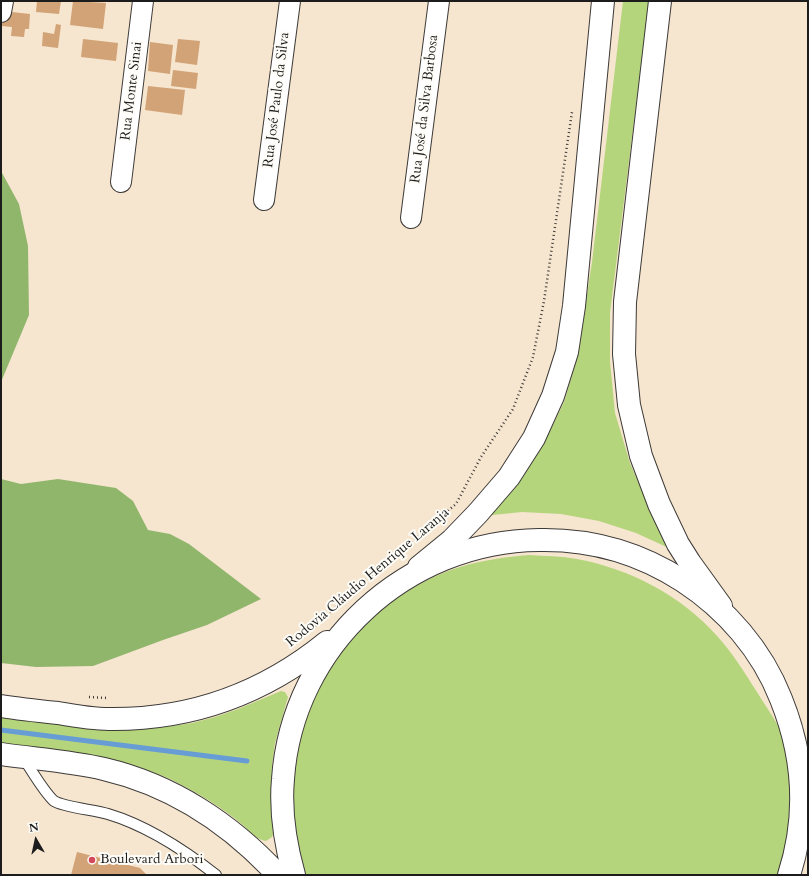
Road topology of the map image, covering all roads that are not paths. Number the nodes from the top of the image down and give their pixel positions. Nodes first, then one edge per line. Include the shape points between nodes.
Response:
1 (3, 1) edge
2 (143, 1) edge
3 (290, 1) edge
4 (439, 1) edge
5 (603, 1) edge
6 (660, 1) edge
7 (1, 12) edge
8 (121, 182) dead end
9 (264, 200) dead end
10 (411, 218) dead end
11 (409, 576) junction
12 (351, 622) junction
13 (733, 623) junction
14 (1, 706) edge
15 (789, 718) junction
16 (808, 737) edge
17 (1, 754) edge
18 (23, 757) junction
19 (216, 875) edge
20 (278, 875) edge
21 (294, 875) edge
22 (789, 875) edge

1 - 7 street
2 - 8 street, Rua Monte Sinai
3 - 9 street, Rua José Paulo da Silva
4 - 10 street, Rua José da Silva Barbosa
5 - 11 main road via 574,306 567,352 553,396 534,438 509,477 452,540
6 - 13 main road via 625,302 624,354 629,406 641,456 659,504 678,544
11 - 12 main road via 388,589
11 - 13 main road via 455,554 504,542 580,542 629,554 669,573 696,589
12 - 14 main road, Rodovia Cláudio Henrique Laranja via 284,674 233,698 200,708 158,717 108,719
12 - 21 main road via 332,646 309,683 291,729 282,802 287,851
13 - 15 main road via 757,652 772,677
15 - 16 main road
15 - 22 main road via 798,754 801,792 800,829
17 - 18 main road
18 - 19 lane via 55,801 108,814 153,832 173,843
18 - 20 main road via 105,769 130,776 178,796 223,824

